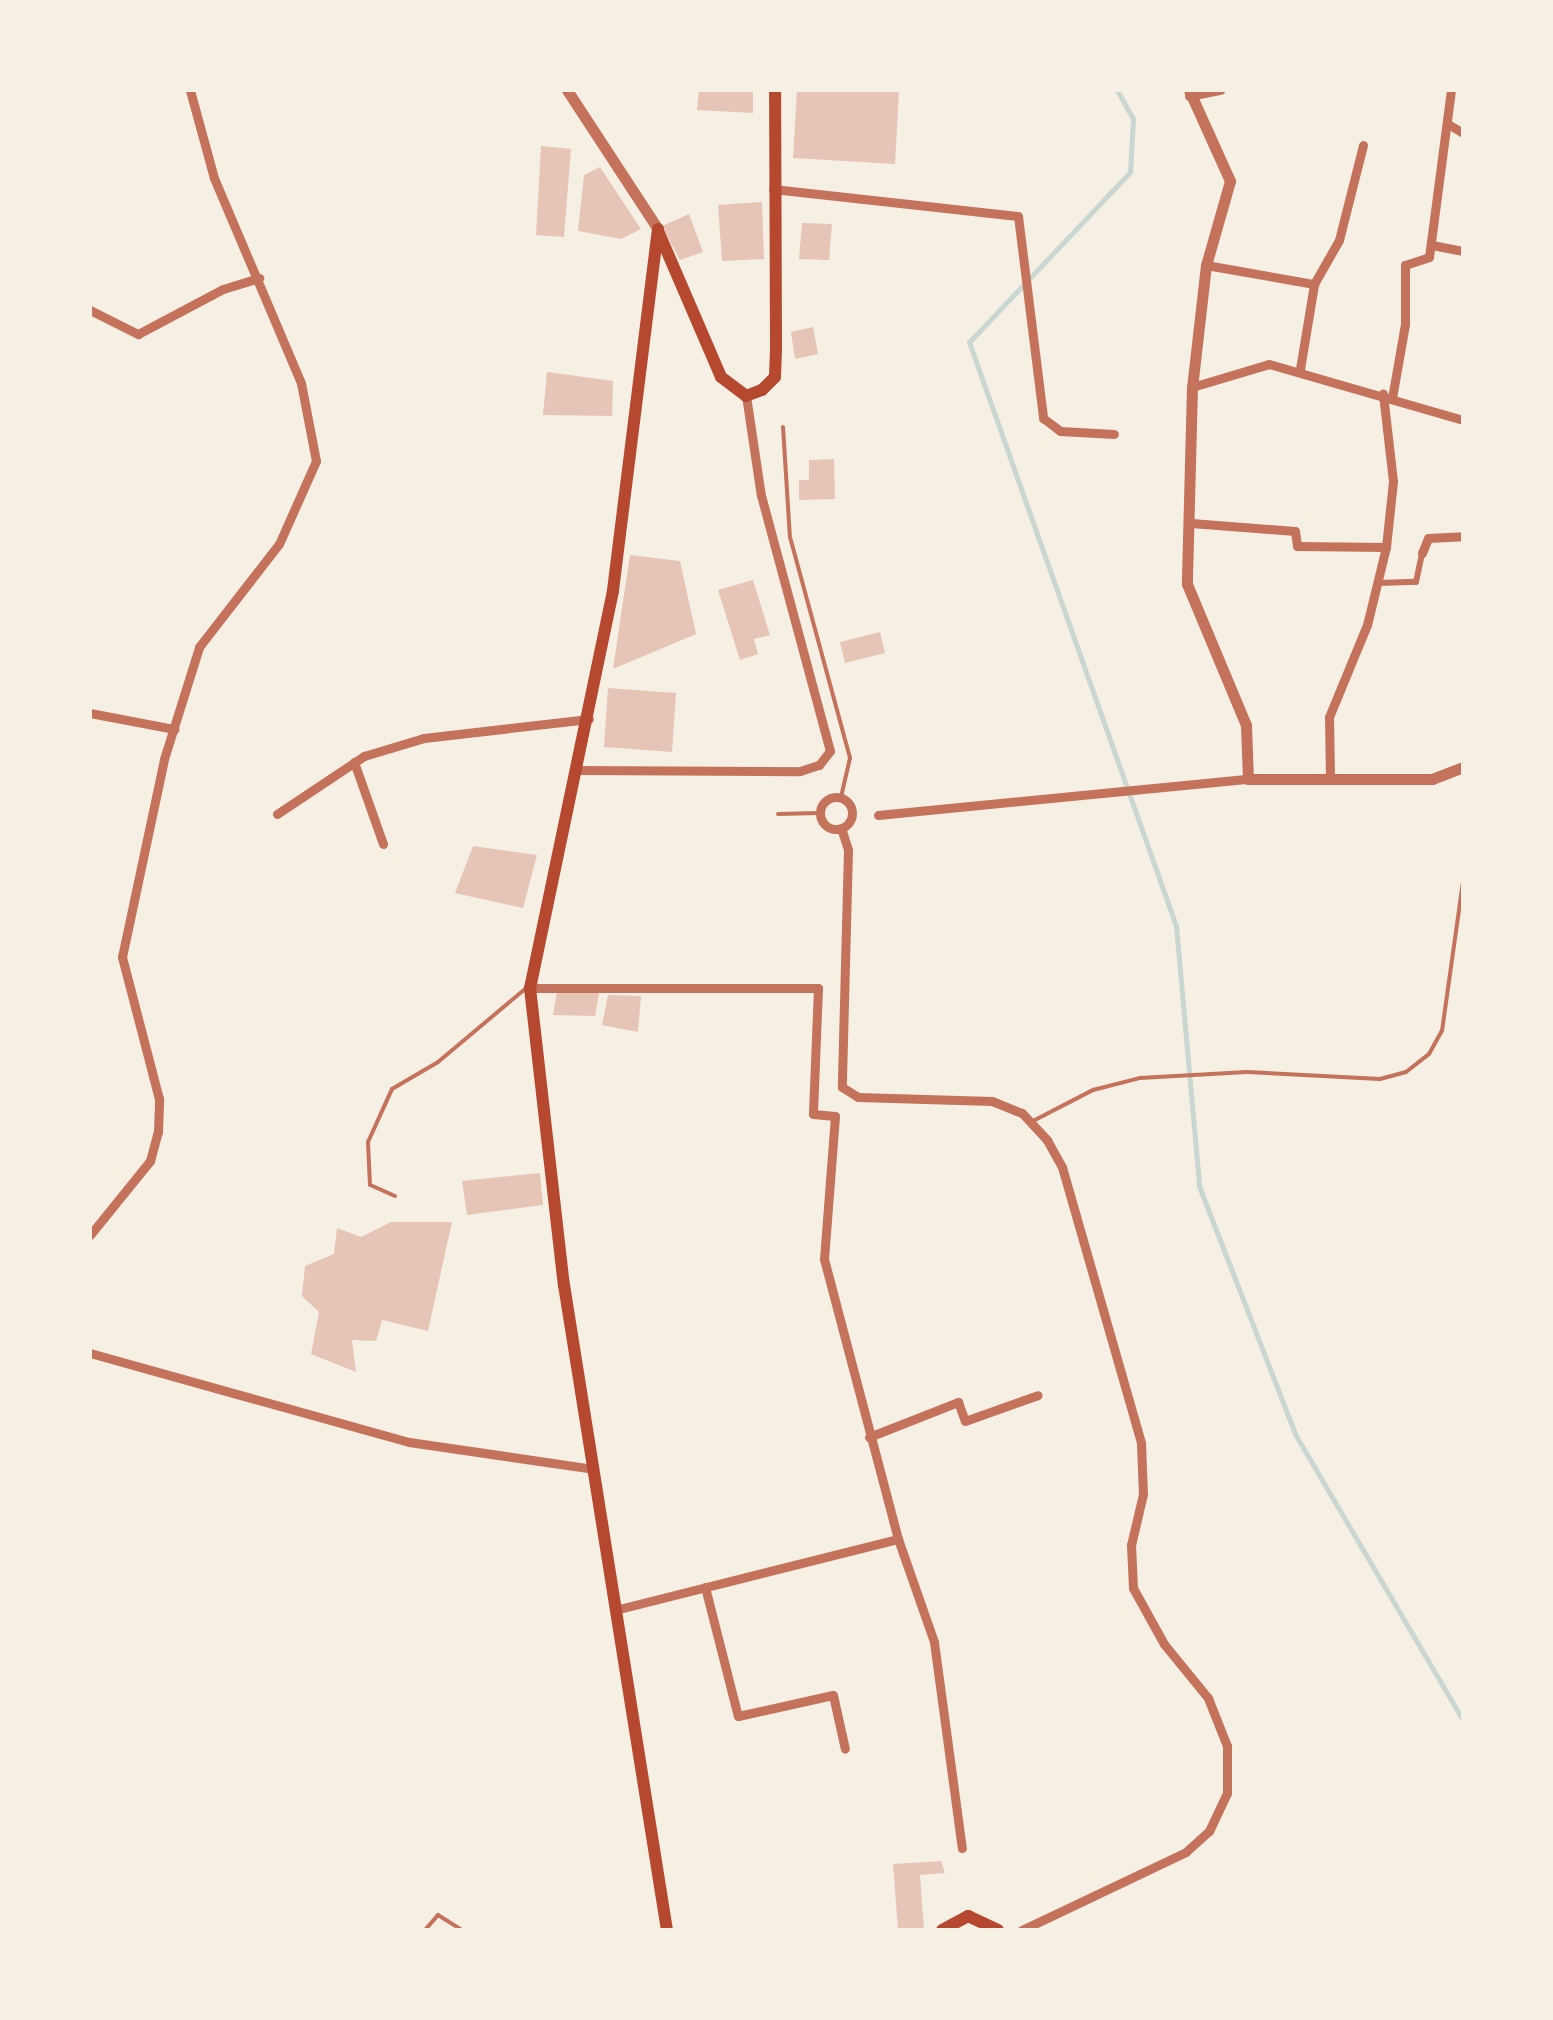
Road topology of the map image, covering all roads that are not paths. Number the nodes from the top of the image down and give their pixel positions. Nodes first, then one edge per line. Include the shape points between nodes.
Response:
1 (190, 90) edge
2 (567, 90) edge
3 (775, 90) edge
4 (1220, 90) edge
5 (1451, 90) edge
6 (1189, 93) edge
7 (1448, 124) junction
8 (1463, 132) edge
9 (1363, 146) dead end
10 (773, 189) junction
11 (658, 229) junction
12 (1432, 245) junction
13 (1463, 251) edge
14 (1206, 265) junction
15 (259, 278) junction
16 (1314, 284) junction
17 (90, 310) edge
18 (1300, 368) junction
19 (1192, 387) junction
20 (746, 396) junction
21 (1388, 396) junction
22 (1463, 420) edge
23 (783, 428) dead end
24 (1114, 434) dead end
25 (1191, 524) junction
26 (1463, 536) edge
27 (1386, 547) junction
28 (1422, 553) joint
29 (1378, 582) junction
30 (90, 713) edge
31 (589, 719) junction
32 (174, 728) junction
33 (354, 762) junction
34 (1463, 767) edge
35 (580, 770) junction
36 (1248, 779) junction
37 (1330, 779) junction
38 (841, 797) junction
39 (819, 813) junction
40 (277, 814) dead end
41 (778, 814) dead end
42 (878, 814) dead end
43 (841, 828) junction
44 (384, 844) dead end
45 (1463, 881) edge
46 (530, 988) junction
47 (1031, 1122) junction
48 (394, 1196) dead end
49 (90, 1234) edge
50 (90, 1353) edge
51 (1038, 1395) dead end
52 (869, 1437) junction
53 (592, 1469) junction
54 (898, 1539) junction
55 (705, 1588) junction
56 (616, 1610) junction
57 (845, 1749) dead end
58 (962, 1848) dead end
59 (425, 1930) edge
60 (462, 1930) edge
61 (667, 1930) edge
62 (942, 1930) edge
63 (998, 1930) edge
64 (1022, 1930) edge

1 - 15 street via 214,178
2 - 11 street
3 - 10 main road
4 - 6 street
5 - 7 street
6 - 14 street via 1230,181
7 - 8 street
7 - 12 street
9 - 16 street via 1339,240
10 - 20 main road via 775,377
10 - 24 street via 1018,216 1043,418 1060,431
11 - 20 main road via 720,378
11 - 31 main road via 614,591
12 - 13 street
12 - 21 street via 1429,257 1405,266 1405,324
14 - 16 street
14 - 19 street
15 - 17 street via 223,289 138,334
15 - 32 street via 301,383 314,474 279,544 199,647
16 - 18 street
18 - 19 street via 1269,364
18 - 21 street
19 - 25 street
20 - 35 street via 761,496 830,751 818,765 800,770
21 - 22 street
21 - 27 street via 1393,480
23 - 38 lane via 790,536 850,758
25 - 27 street via 1295,531 1296,546
25 - 36 street via 1187,584 1246,725
26 - 28 street via 1428,538
27 - 29 street
28 - 29 street via 1416,582
29 - 37 street via 1328,717
30 - 32 street
31 - 33 street via 424,738
31 - 35 main road
32 - 49 street via 122,957 159,1099 158,1132 150,1161
33 - 40 street
33 - 44 street
34 - 37 street via 1432,778
35 - 46 main road
36 - 37 street
36 - 42 street
38 - 39 street via 826,799
38 - 43 street via 852,813
39 - 41 lane
39 - 43 street via 828,827
43 - 47 street via 848,850 842,1087 858,1097 992,1101
45 - 47 lane via 1442,1031 1429,1054 1406,1072 1380,1079 1247,1072 1140,1078 1093,1090
46 - 48 lane via 438,1062 392,1089 368,1142 370,1186
46 - 52 street via 818,988 813,1114 826,1110 835,1116 824,1259
46 - 53 main road
47 - 64 street via 1062,1167 1141,1443 1144,1494 1131,1546 1133,1588 1164,1644 1208,1698 1230,1769 1219,1814 1186,1852
50 - 53 street via 409,1442
51 - 52 street via 964,1421 958,1402
52 - 54 street
53 - 56 main road
54 - 55 street
54 - 58 street via 934,1642
55 - 56 street
55 - 57 street via 738,1716 834,1695
56 - 61 main road
59 - 60 lane via 438,1916
62 - 63 main road via 968,1916

